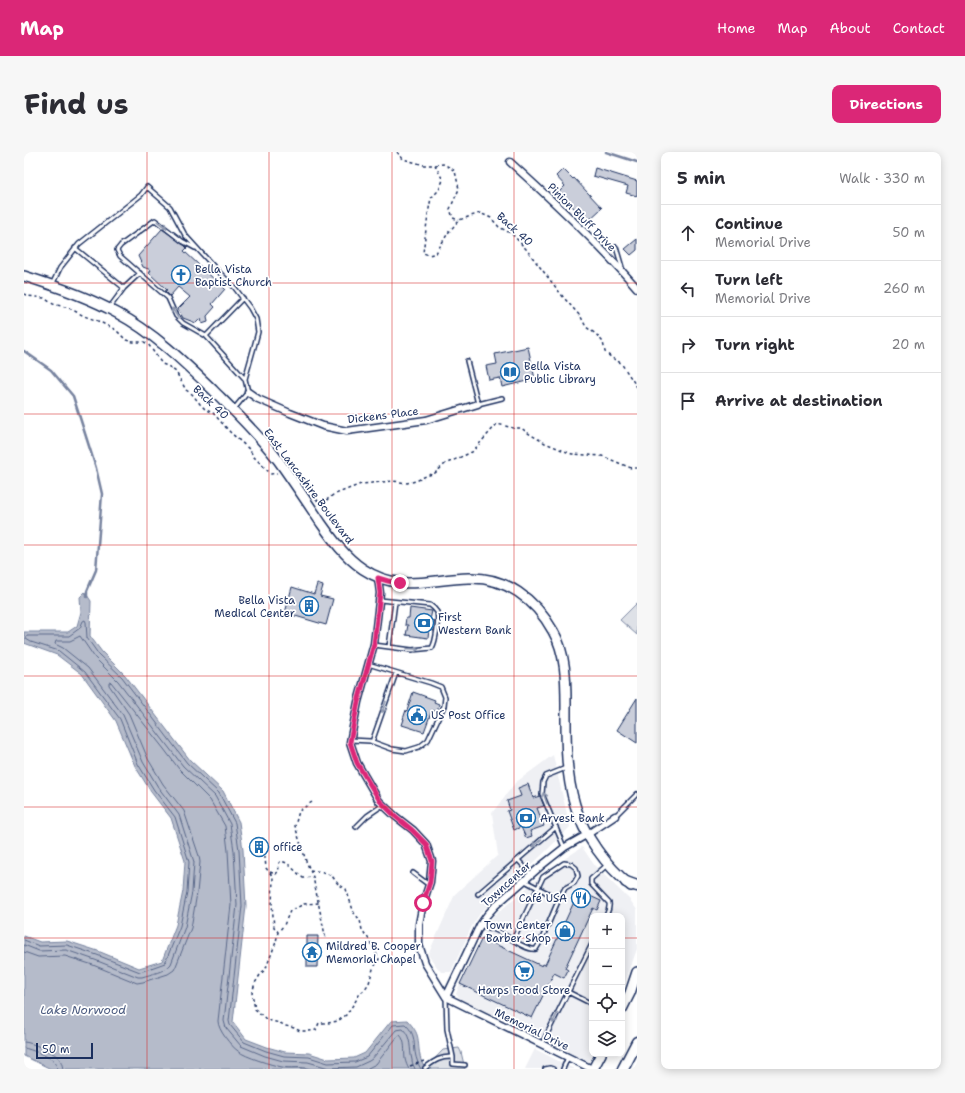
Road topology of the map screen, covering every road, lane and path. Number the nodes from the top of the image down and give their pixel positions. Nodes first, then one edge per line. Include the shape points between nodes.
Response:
1 (397, 152) edge
2 (510, 162) dead end
3 (435, 165) junction
4 (459, 220) junction
5 (616, 247) dead end
6 (75, 248) junction
7 (198, 250) junction
8 (624, 272) junction
9 (140, 273) junction
10 (24, 276) edge
11 (52, 285) junction
12 (124, 288) junction
13 (637, 288) edge
14 (24, 294) edge
15 (243, 298) junction
16 (109, 309) junction
17 (206, 336) junction
18 (467, 362) dead end
19 (244, 379) junction
20 (637, 387) edge
21 (248, 392) junction
22 (502, 398) dead end
23 (478, 404) junction
24 (233, 410) junction
25 (637, 468) edge
26 (280, 471) dead end
27 (315, 499) dead end
28 (378, 578) junction
29 (380, 600) junction
30 (395, 602) junction
31 (374, 645) junction
32 (389, 647) junction
33 (368, 664) junction
34 (396, 672) junction
35 (351, 740) junction
36 (372, 742) junction
37 (568, 767) junction
38 (637, 794) edge
39 (312, 802) dead end
40 (383, 805) junction
41 (615, 816) joint
42 (356, 827) dead end
43 (556, 827) junction
44 (588, 834) junction
45 (263, 838) dead end
46 (564, 848) junction
47 (518, 860) junction
48 (609, 864) junction
49 (310, 870) junction
50 (270, 872) junction
51 (412, 873) dead end
52 (531, 874) junction
53 (313, 877) junction
54 (524, 881) junction
55 (626, 882) junction
56 (429, 885) junction
57 (637, 886) edge
58 (537, 887) junction
59 (637, 891) edge
60 (478, 894) dead end
61 (558, 899) junction
62 (319, 903) junction
63 (608, 913) edge
64 (480, 925) junction
65 (278, 932) junction
66 (326, 940) dead end
67 (514, 940) junction
68 (590, 949) edge
69 (637, 972) edge
70 (568, 992) junction
71 (446, 997) junction
72 (589, 1002) edge
73 (625, 1003) edge
74 (637, 1042) edge
75 (542, 1044) junction
76 (453, 1057) junction
77 (568, 1057) junction
78 (599, 1057) edge
79 (424, 1061) dead end
80 (453, 1064) junction
81 (465, 1065) dead end
82 (410, 1066) dead end
83 (425, 1068) edge
84 (451, 1069) edge
85 (545, 1069) edge
86 (552, 1069) edge
87 (563, 1069) edge
88 (593, 1069) edge
89 (623, 1069) edge

1 - 3 path via 403,159 424,165
2 - 8 street, Pinion Bluff Drive via 562,209
3 - 4 path via 444,164 455,171 459,189 450,209 454,218
3 - 4 path via 443,180 439,190 431,198 423,253 436,253
4 - 20 path, Back 40 via 480,213 512,234 581,317 586,327 603,342 605,352 621,363
5 - 8 lane
6 - 7 lane via 141,195 147,187 170,207 185,235
6 - 11 lane via 60,268
6 - 12 lane
9 -> 7 lane via 120,256 118,250 155,220
7 - 15 lane
8 - 13 street, Pinion Bluff Drive
9 - 12 lane
17 -> 9 lane via 183,323 176,316 168,298
10 - 11 main road, East Lancashire Boulevard
11 - 16 main road, East Lancashire Boulevard
12 - 16 lane
14 - 26 path, Back 40 via 44,298 98,321 116,330 126,340 148,344 162,364 176,372 186,390 206,410 213,413 270,474
15 - 17 lane
15 - 19 lane via 256,319 258,332
16 - 24 main road, East Lancashire Boulevard via 148,332
17 - 19 lane
18 - 23 lane
19 - 21 lane
21 - 23 street, Dickens Place via 290,413 323,426 347,431 426,420
21 - 24 lane
22 - 23 lane
24 - 28 main road, East Lancashire Boulevard via 278,460 346,555
25 - 27 path via 602,456 572,454 545,443 521,428 497,424 472,452 416,481 361,484 333,495 324,502
28 - 29 street
28 - 37 main road, East Lancashire Boulevard via 400,583 470,578 488,580 499,582 530,601 554,633 562,652 566,680
29 - 30 lane
29 - 31 street
30 - 32 lane
32 -> 30 lane via 412,650 432,648 436,637 438,618 434,607
31 - 32 lane
31 - 33 street
33 - 34 lane
33 - 35 street
34 -> 36 lane
34 - 36 lane via 442,687 444,706 428,740 419,747 406,751
35 - 36 lane
35 - 40 street via 357,763
43 -> 37 lane via 542,794 543,782 546,776
37 - 44 main road, East Lancashire Boulevard via 575,805
38 - 41 lane
39 - 49 path via 299,812 296,826
40 - 42 lane
40 - 56 street via 426,844 432,861
41 - 44 street, Towncenter
43 - 46 lane
43 -> 47 lane
44 - 46 street, Towncenter
44 - 48 main road, East Lancashire Boulevard
45 - 50 path via 266,868
46 - 52 street, Towncenter
47 - 52 lane
47 - 60 lane
48 - 55 main road, East Lancashire Boulevard
48 - 63 lane via 591,879 591,884 609,903
49 - 53 path
49 - 65 path via 332,876 346,889 362,930 379,958 365,990 346,1015 338,1021 319,1023 316,1030 310,1032 300,1031 267,1020 255,1009 252,993 255,983 266,968
50 - 53 path via 276,874 279,870 278,864 282,861 288,863 303,878
50 - 65 path via 274,884 274,927
51 - 56 lane
52 - 54 street, Towncenter
53 - 62 path
54 - 58 lane
54 - 64 street, Towncenter via 496,905
55 - 57 main road
55 - 59 main road, East Lancashire Boulevard
56 - 71 street via 419,924 419,945 425,963
58 - 61 lane
58 - 61 lane via 543,877 553,869 564,863 571,864 576,868 578,876
58 - 67 lane
61 - 67 lane via 536,949 529,949
62 - 65 path via 304,904 290,911
62 - 66 path
64 - 67 lane
64 - 71 street, Towncenter
68 - 70 lane
69 - 73 main road
70 - 72 lane
70 -> 75 lane
71 - 75 street, Memorial Drive
71 - 76 lane via 447,1029
74 - 89 main road
75 - 77 street, Memorial Drive
76 - 80 lane
76 - 83 lane via 445,1056
77 - 87 lane
77 - 88 street, Memorial Drive
78 - 88 main road
79 - 82 path
80 - 81 lane
80 - 84 lane
85 - 86 lane

